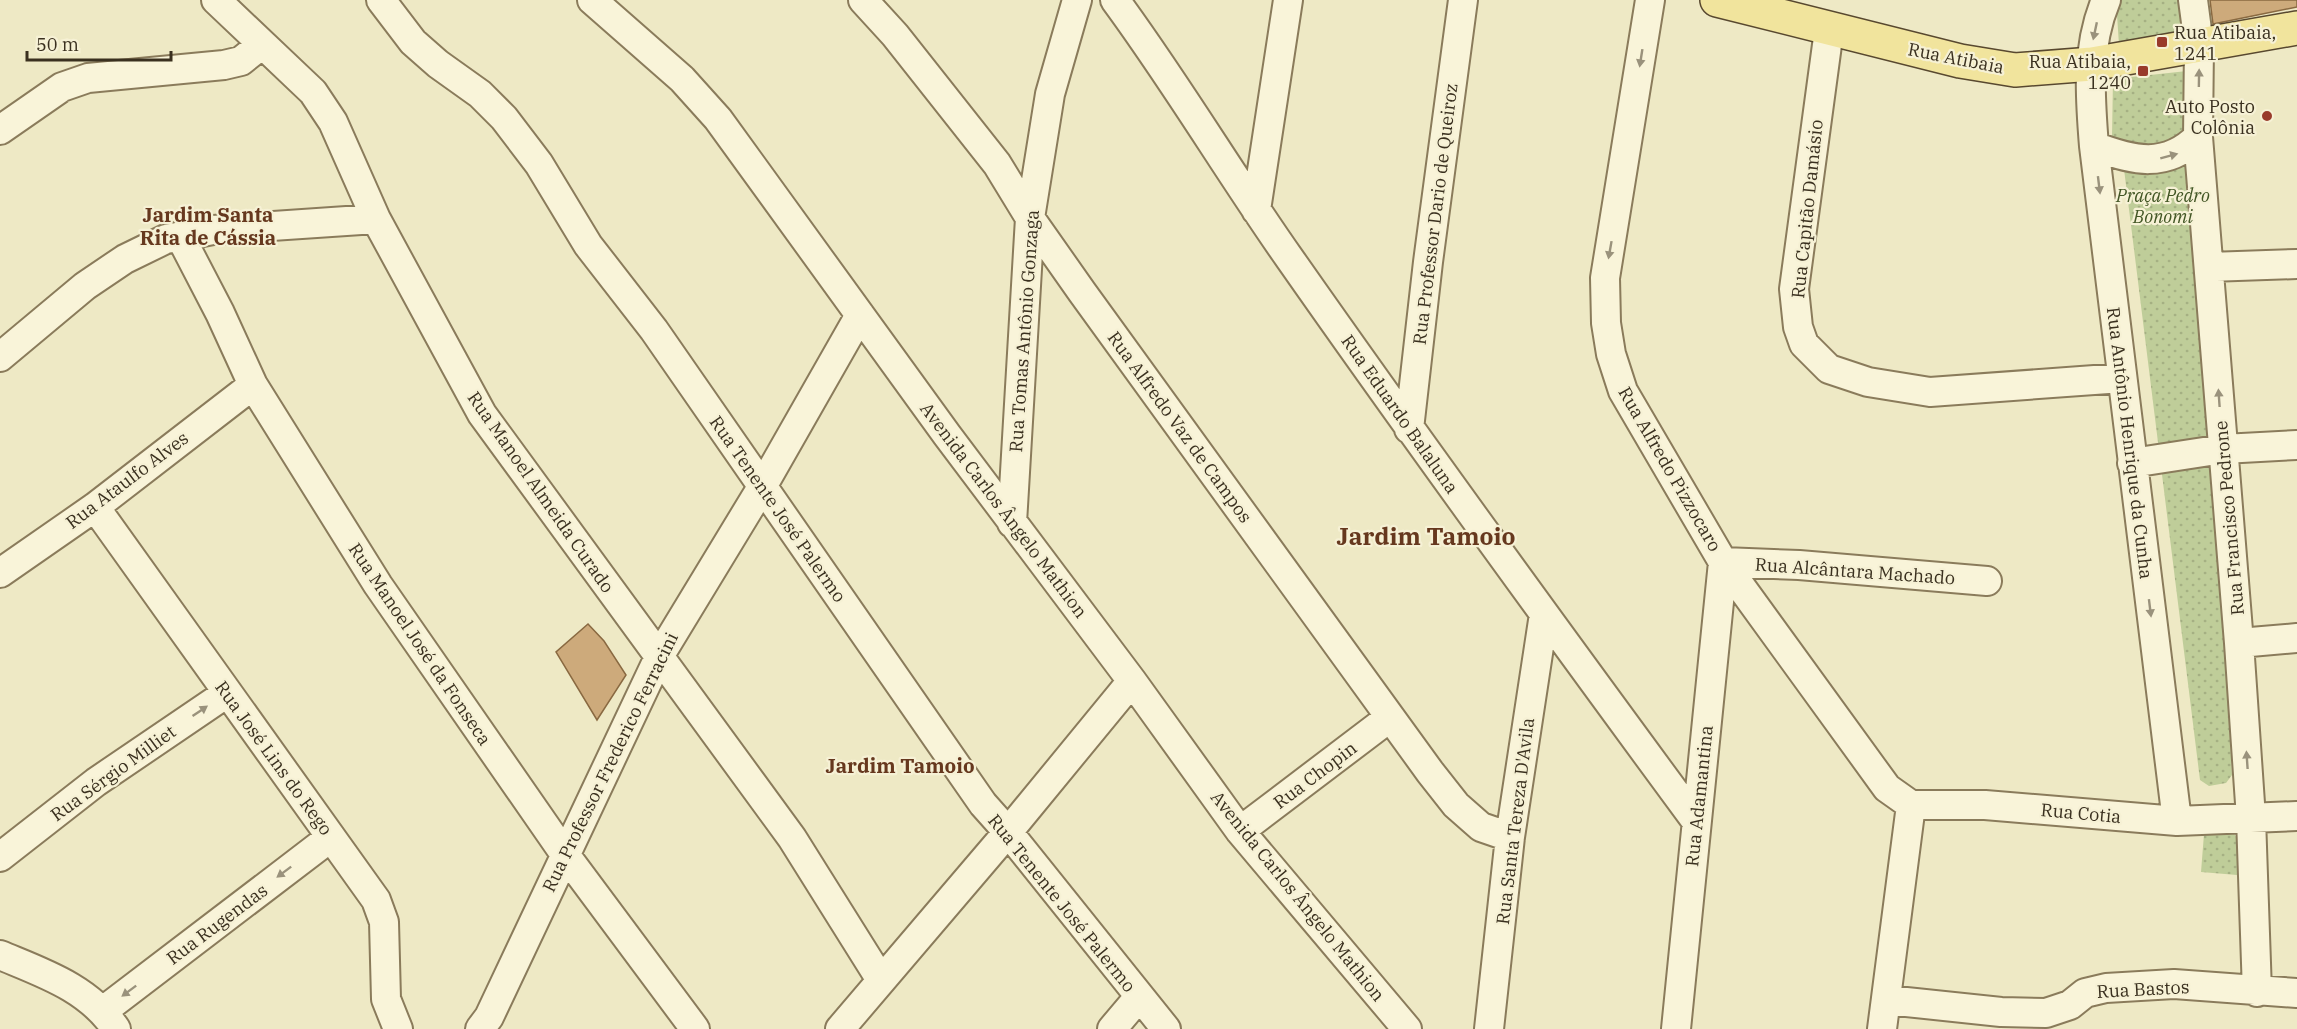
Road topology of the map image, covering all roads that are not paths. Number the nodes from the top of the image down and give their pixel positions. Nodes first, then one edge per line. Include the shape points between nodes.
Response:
1 (216, 0) edge
2 (381, 0) edge
3 (592, 0) edge
4 (863, 0) edge
5 (1077, 0) edge
6 (1115, 0) edge
7 (1288, 0) edge
8 (1463, 0) edge
9 (1650, 0) edge
10 (1717, 0) edge
11 (2106, 0) edge
12 (2193, 0) edge
13 (2297, 28) edge
14 (1828, 30) junction
15 (261, 45) junction
16 (2199, 45) junction
17 (2091, 64) junction
18 (0, 130) edge
19 (2198, 137) junction
20 (2094, 146) junction
21 (1256, 210) junction
22 (1030, 218) junction
23 (376, 219) junction
24 (180, 236) junction
25 (2297, 264) edge
26 (2209, 267) junction
27 (860, 315) junction
28 (0, 357) edge
29 (2122, 378) junction
30 (253, 385) junction
31 (1409, 429) junction
32 (2297, 445) edge
33 (2223, 449) junction
34 (2132, 463) junction
35 (762, 487) junction
36 (95, 507) junction
37 (1012, 523) junction
38 (1723, 562) junction
39 (0, 573) edge
40 (1987, 581) dead end
41 (1752, 605) junction
42 (1544, 614) junction
43 (2297, 638) edge
44 (1714, 642) junction
45 (2239, 643) junction
46 (660, 655) junction
47 (1132, 681) junction
48 (227, 693) junction
49 (1389, 718) junction
50 (1911, 805) junction
51 (2297, 816) edge
52 (2251, 818) junction
53 (1695, 821) junction
54 (2177, 821) junction
55 (1240, 831) junction
56 (1008, 832) junction
57 (331, 837) junction
58 (1510, 837) junction
59 (564, 853) junction
60 (0, 857) edge
61 (0, 955) edge
62 (881, 980) junction
63 (2257, 992) junction
64 (2297, 993) edge
65 (1138, 997) junction
66 (1887, 1000) junction
67 (109, 1020) edge
68 (398, 1029) edge
69 (480, 1029) edge
70 (695, 1029) edge
71 (840, 1029) edge
72 (1112, 1029) edge
73 (1166, 1029) edge
74 (1407, 1029) edge
75 (1489, 1029) edge
76 (1676, 1029) edge
77 (1882, 1029) edge

1 - 15 street, Rua Manoel Almeida Curado
2 - 35 street, Rua Tenente José Palermo via 413,42 480,94 504,118 539,164 588,245 654,330
3 - 27 street, Avenida Carlos Ângelo Mathion via 682,79 718,119
4 - 22 street, Rua Alfredo Vaz de Campos via 956,110 997,164
5 - 22 street, Rua Tomas Antônio Gonzaga via 1050,94
6 - 21 street, Rua Eduardo Balaluna
7 - 21 street
8 - 31 street, Rua Professor Dario de Queiroz
9 -> 38 street, Rua Alfredo Pizzocaro via 1605,278 1606,323 1623,391
10 - 14 main road, Rua Atibaia
11 -> 17 street, Rua Antônio Henrique da Cunha via 2098,19
12 - 16 street, Rua Francisco Pedrone
13 - 16 main road, Rua Atibaia
14 - 17 main road, Rua Atibaia via 2015,70
14 - 29 street, Rua Capitão Damásio via 1794,289 1804,344 1829,369 1868,382 1930,392
15 - 18 street via 241,61 224,65 88,78 54,92
15 - 23 street, Rua Manoel Almeida Curado via 300,78 333,122
16 - 17 main road, Rua Atibaia
19 -> 16 street, Rua Francisco Pedrone
17 - 20 street, Rua Antônio Henrique da Cunha
20 -> 19 street via 2113,154 2170,158 2184,152
19 - 26 street, Rua Francisco Pedrone
20 -> 29 street, Rua Antônio Henrique da Cunha
21 - 31 street, Rua Eduardo Balaluna
22 - 37 street, Rua Tomas Antônio Gonzaga
22 - 49 street, Rua Alfredo Vaz de Campos
23 - 24 street via 213,230
23 - 46 street, Rua Manoel Almeida Curado via 482,414
24 - 28 street via 125,259 85,286
24 - 30 street, Rua Manoel José da Fonseca
25 - 26 street
33 -> 26 street, Rua Francisco Pedrone
27 - 35 street, Rua Professor Frederico Ferracini
27 - 37 street, Avenida Carlos Ângelo Mathion
29 - 34 street, Rua Antônio Henrique da Cunha
30 - 36 street, Rua Ataulfo Alves
30 - 59 street, Rua Manoel José da Fonseca via 378,585
31 - 42 street, Rua Eduardo Balaluna
32 - 33 street
33 - 34 street
33 - 45 street, Rua Francisco Pedrone
34 -> 54 street, Rua Antônio Henrique da Cunha
35 - 46 street, Rua Professor Frederico Ferracini
35 - 56 street, Rua Tenente José Palermo via 983,804
36 - 39 street, Rua Ataulfo Alves
36 - 48 street, Rua José Lins do Rego
37 - 47 street, Avenida Carlos Ângelo Mathion
38 - 40 street, Rua Alcântara Machado
38 - 41 street, Rua Alfredo Pizzocaro
38 - 44 street, Rua Adamantina
41 - 44 street via 1736,616
41 - 50 street, Rua Alfredo Pizzocaro via 1887,788
42 - 53 street, Rua Eduardo Balaluna
42 - 58 street, Rua Santa Tereza D'Avila
43 - 45 street
44 - 53 street, Rua Adamantina
52 -> 45 street, Rua Francisco Pedrone
46 - 59 street, Rua Professor Frederico Ferracini
46 - 62 street, Rua Manoel Almeida Curado via 792,838
47 - 55 street, Avenida Carlos Ângelo Mathion
47 - 56 street
48 - 57 street, Rua José Lins do Rego
60 -> 48 street, Rua Sérgio Milliet via 96,782
49 - 55 street, Rua Chopin
49 - 58 street, Rua Alfredo Vaz de Campos via 1456,805 1481,827
50 - 54 street, Rua Cotia via 1985,805
50 - 66 street
51 - 52 street, Rua Cotia
52 - 54 street, Rua Cotia
52 - 63 street, Rua Francisco Pedrone
53 - 76 street, Rua Adamantina
55 - 74 street, Avenida Carlos Ângelo Mathion
56 - 62 street
56 - 65 street, Rua Tenente José Palermo
57 -> 67 street, Rua Rugendas
57 - 68 street, Rua José Lins do Rego via 376,900 384,922 386,999
58 - 75 street, Rua Santa Tereza D'Avila
59 - 69 street, Rua Professor Frederico Ferracini
59 - 70 street, Rua Manoel José da Fonseca
61 - 67 street via 63,982
62 - 71 street
63 - 64 street, Rua Bastos
63 - 66 street, Rua Bastos via 2174,984 2106,988 2085,993 2070,1005 2046,1013
65 - 72 street
65 - 73 street, Rua Tenente José Palermo
66 - 77 street

